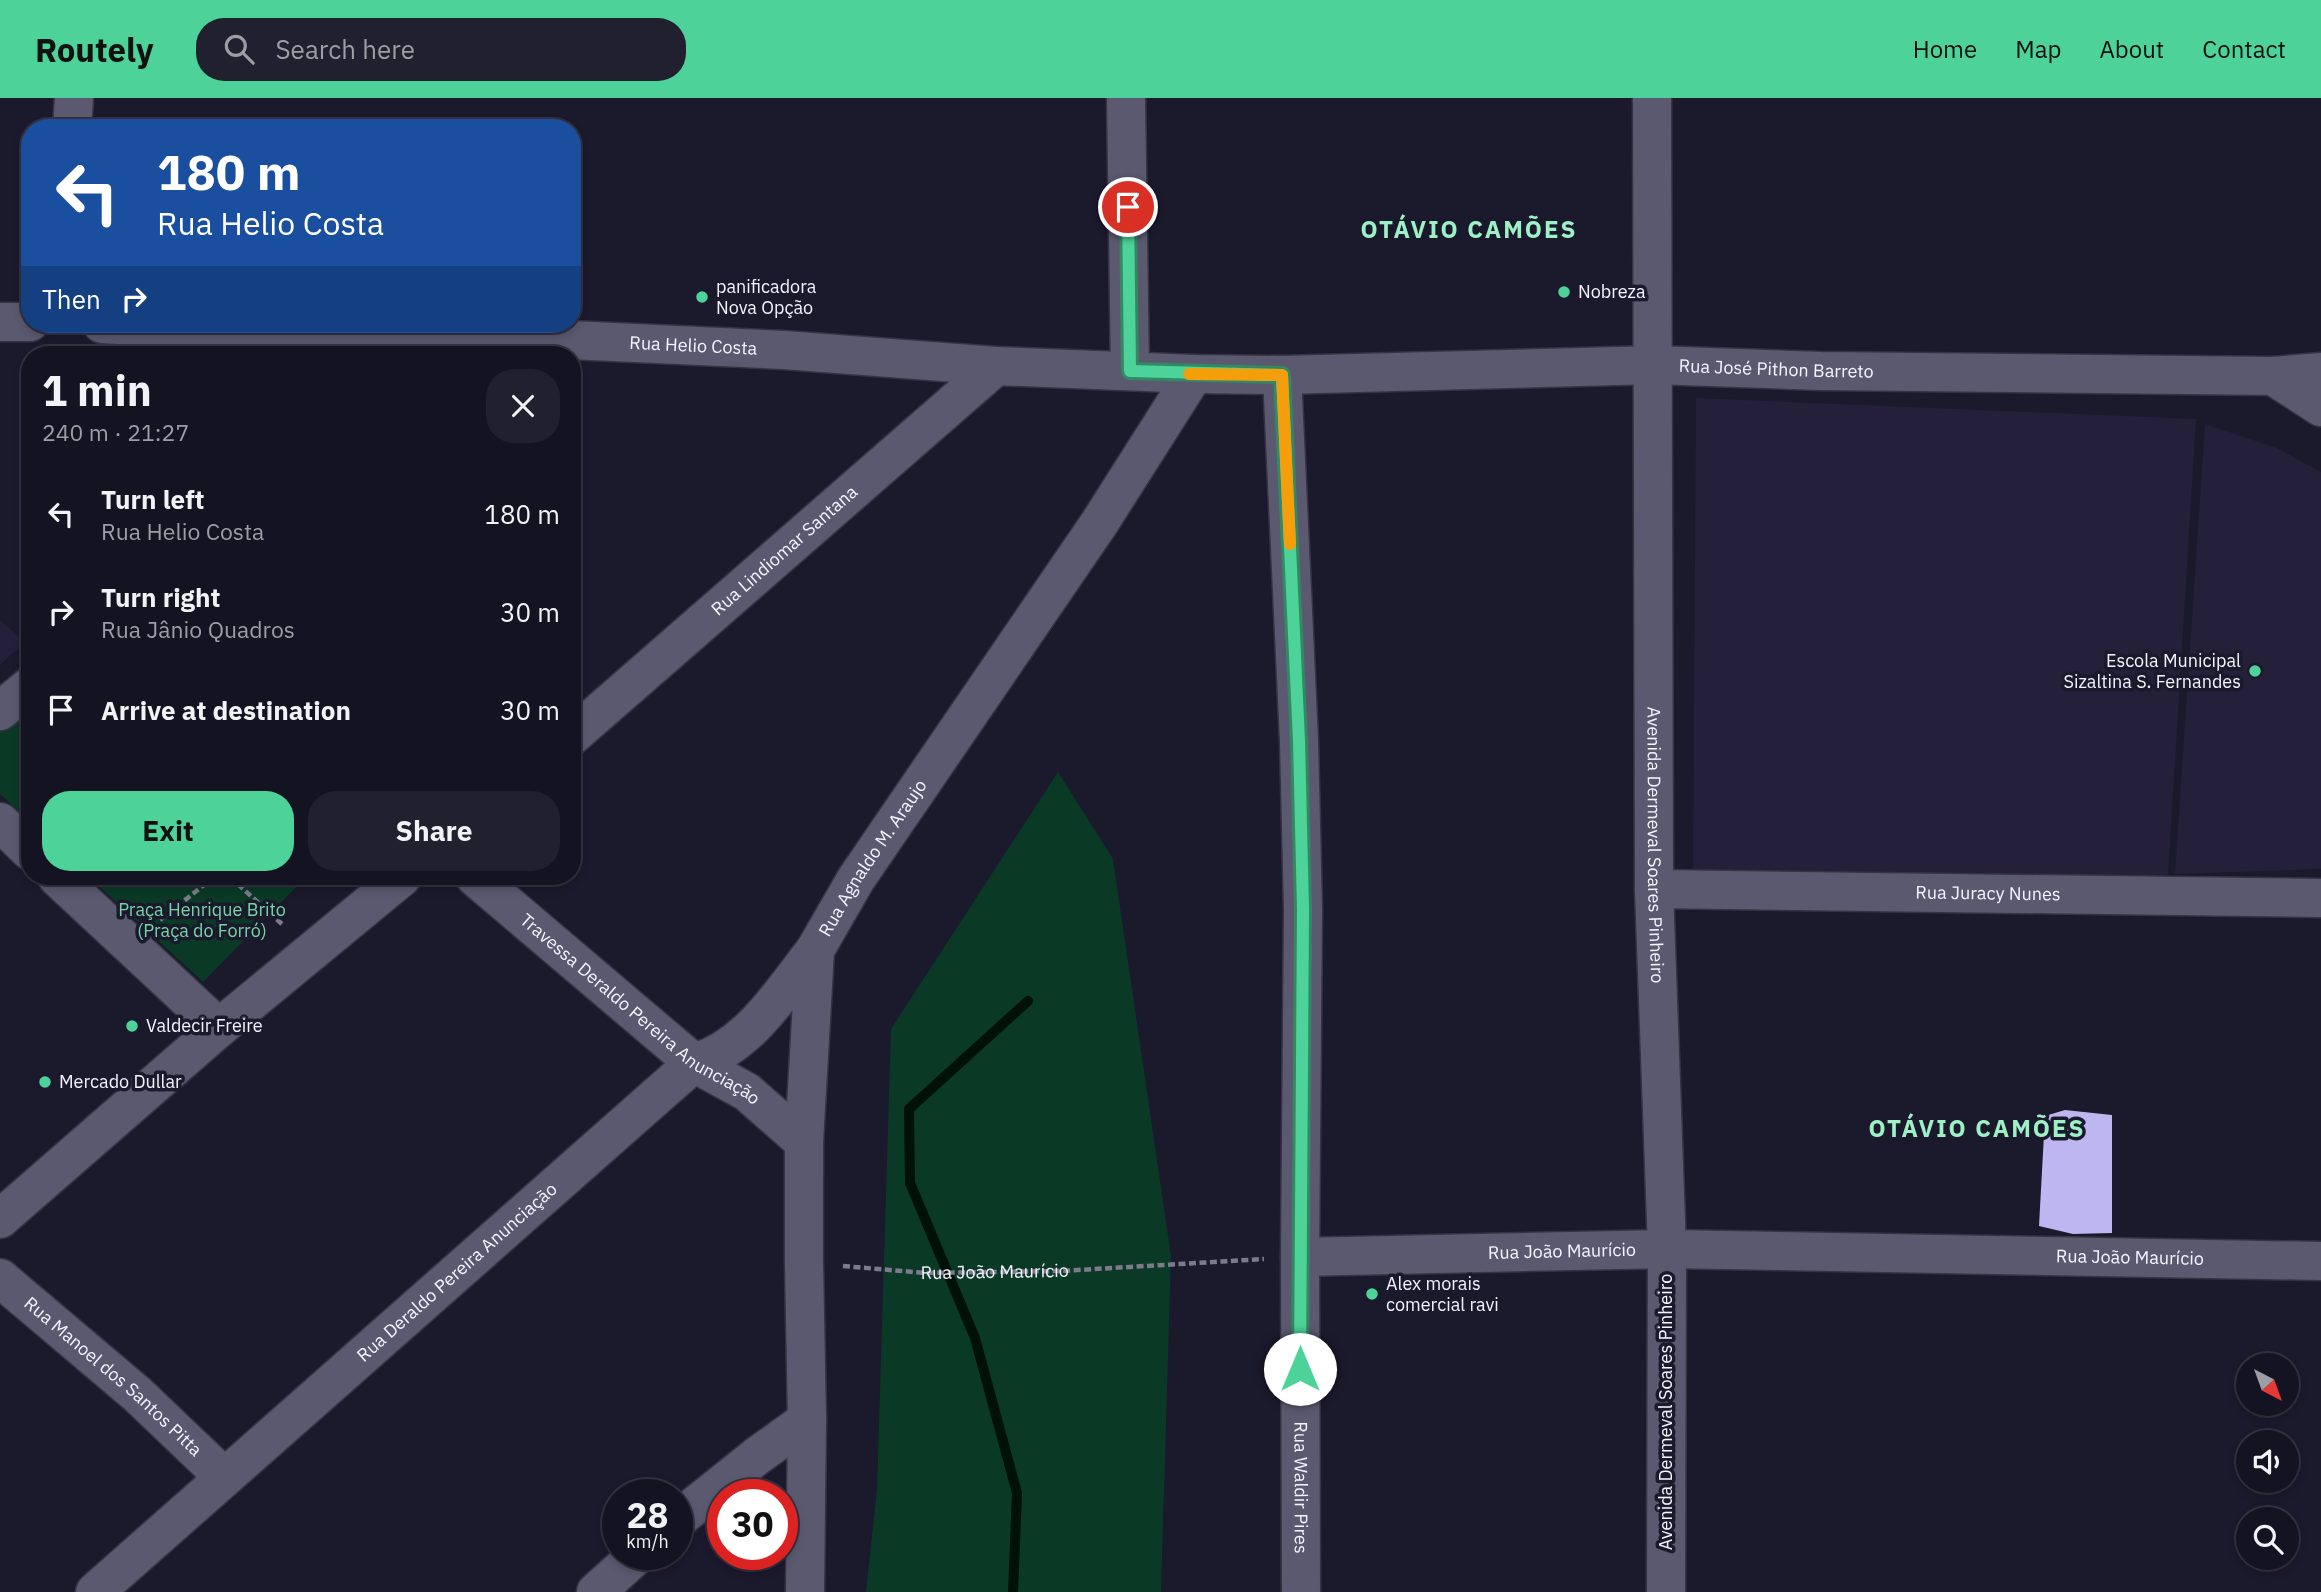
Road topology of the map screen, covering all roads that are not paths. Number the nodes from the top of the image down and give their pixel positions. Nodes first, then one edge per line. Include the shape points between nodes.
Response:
1 (74, 98) edge
2 (1126, 98) edge
3 (1652, 98) edge
4 (73, 119) edge
5 (21, 321) edge
6 (0, 322) edge
7 (216, 333) edge
8 (382, 346) edge
9 (482, 346) edge
10 (1654, 365) junction
11 (996, 366) junction
12 (1130, 371) junction
13 (2321, 372) edge
14 (1194, 374) junction
15 (1282, 375) junction
16 (2273, 376) junction
17 (2321, 407) edge
18 (21, 694) edge
19 (0, 711) edge
20 (581, 728) edge
21 (0, 822) edge
22 (21, 842) edge
23 (65, 885) edge
24 (392, 885) edge
25 (484, 885) edge
26 (1654, 889) junction
27 (2321, 898) edge
28 (815, 950) junction
29 (219, 1028) junction
30 (694, 1063) junction
31 (804, 1142) junction
32 (0, 1219) edge
33 (1667, 1249) junction
34 (1300, 1257) junction
35 (2321, 1261) edge
36 (0, 1278) edge
37 (807, 1420) junction
38 (224, 1477) junction
39 (693, 1507) edge
40 (620, 1570) edge
41 (95, 1592) edge
42 (596, 1592) edge
43 (805, 1592) edge
44 (1301, 1592) edge
45 (1666, 1592) edge

1 - 4 street
2 - 12 street
3 - 10 street, Avenida Dermeval Soares Pinheiro
5 - 6 street
7 - 8 street, Rua Helio Costa
9 - 11 street, Rua Helio Costa via 584,341
10 - 15 street, Rua José Pithon Barreto
10 - 16 street, Rua José Pithon Barreto
10 - 26 street, Avenida Dermeval Soares Pinheiro
11 - 12 street, Rua Helio Costa
11 - 20 street, Rua Lindiomar Santana
12 - 14 street, Rua Helio Costa
13 - 16 street, Rua José Pithon Barreto
14 - 15 street, Rua Helio Costa
14 - 28 street, Rua Agnaldo M. Araujo via 1100,522 856,879
15 - 34 street, Rua Waldir Pires via 1303,909
16 - 17 street
18 - 19 street
21 - 22 street
23 - 29 street
24 - 29 street
25 - 30 street, Travessa Deraldo Pereira Anunciação
26 - 27 street, Rua Juracy Nunes
26 - 33 street, Avenida Dermeval Soares Pinheiro
28 - 30 street, Rua Deraldo Pereira Anunciação via 741,1037 714,1056
28 - 31 street, Rua Agnaldo M. Araujo
29 - 32 street
30 - 31 street, Travessa Deraldo Pereira Anunciação via 747,1091
30 - 38 street, Rua Deraldo Pereira Anunciação
31 - 37 street, Rua Agnaldo M. Araujo
33 - 34 street, Rua João Maurício
33 - 35 street, Rua João Maurício
33 - 45 street, Avenida Dermeval Soares Pinheiro
34 - 44 street, Rua Waldir Pires
36 - 38 street, Rua Manoel dos Santos Pitta via 136,1394
37 - 39 street
37 - 43 street, Rua Agnaldo M. Araujo
38 - 41 street, Rua Deraldo Pereira Anunciação
40 - 42 street

